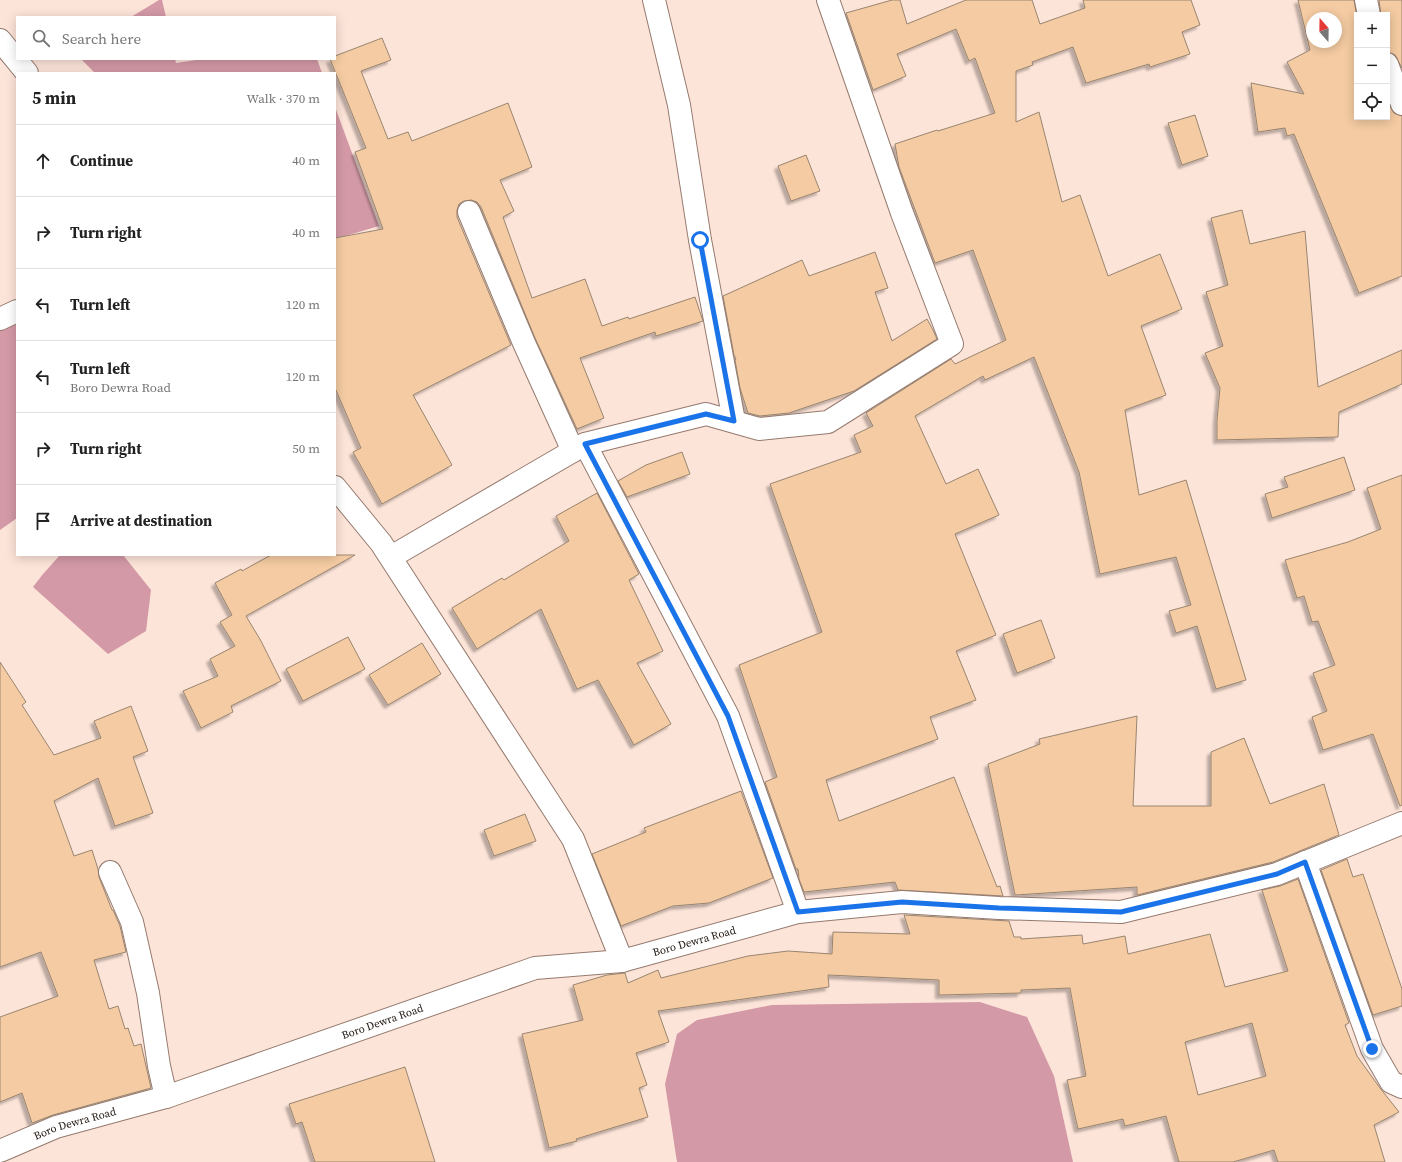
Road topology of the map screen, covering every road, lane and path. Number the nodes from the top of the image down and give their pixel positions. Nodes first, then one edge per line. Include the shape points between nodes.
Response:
1 (654, 0) edge
2 (828, 0) edge
3 (1366, 0) edge
4 (1368, 12) edge
5 (0, 40) edge
6 (16, 60) edge
7 (16, 60) edge
8 (26, 72) edge
9 (1390, 72) edge
10 (1402, 104) edge
11 (469, 212) dead end
12 (16, 311) edge
13 (0, 319) edge
14 (734, 421) junction
15 (579, 448) junction
16 (336, 488) edge
17 (391, 557) junction
18 (1402, 823) edge
19 (1305, 862) junction
20 (110, 872) dead end
21 (798, 912) junction
22 (622, 961) junction
23 (1402, 1088) edge
24 (166, 1097) junction
25 (0, 1151) edge

1 - 14 street via 679,105 700,240
2 - 14 street via 902,213 952,344 828,422 759,428
3 - 4 street
5 - 6 street
7 - 8 street
9 - 10 street
11 - 15 street via 524,343
12 - 13 street
14 - 15 street via 706,414
15 - 17 street
15 - 21 street via 728,716
16 - 17 street
17 - 22 street via 573,839
18 - 19 street, Boro Dewra Road
19 - 21 street, Boro Dewra Road via 1277,874 1121,912 902,902
19 - 23 street via 1372,1049 1391,1082
20 - 24 street via 132,922 148,993
21 - 22 street, Boro Dewra Road
22 - 24 street, Boro Dewra Road via 535,968
24 - 25 street, Boro Dewra Road via 56,1127

